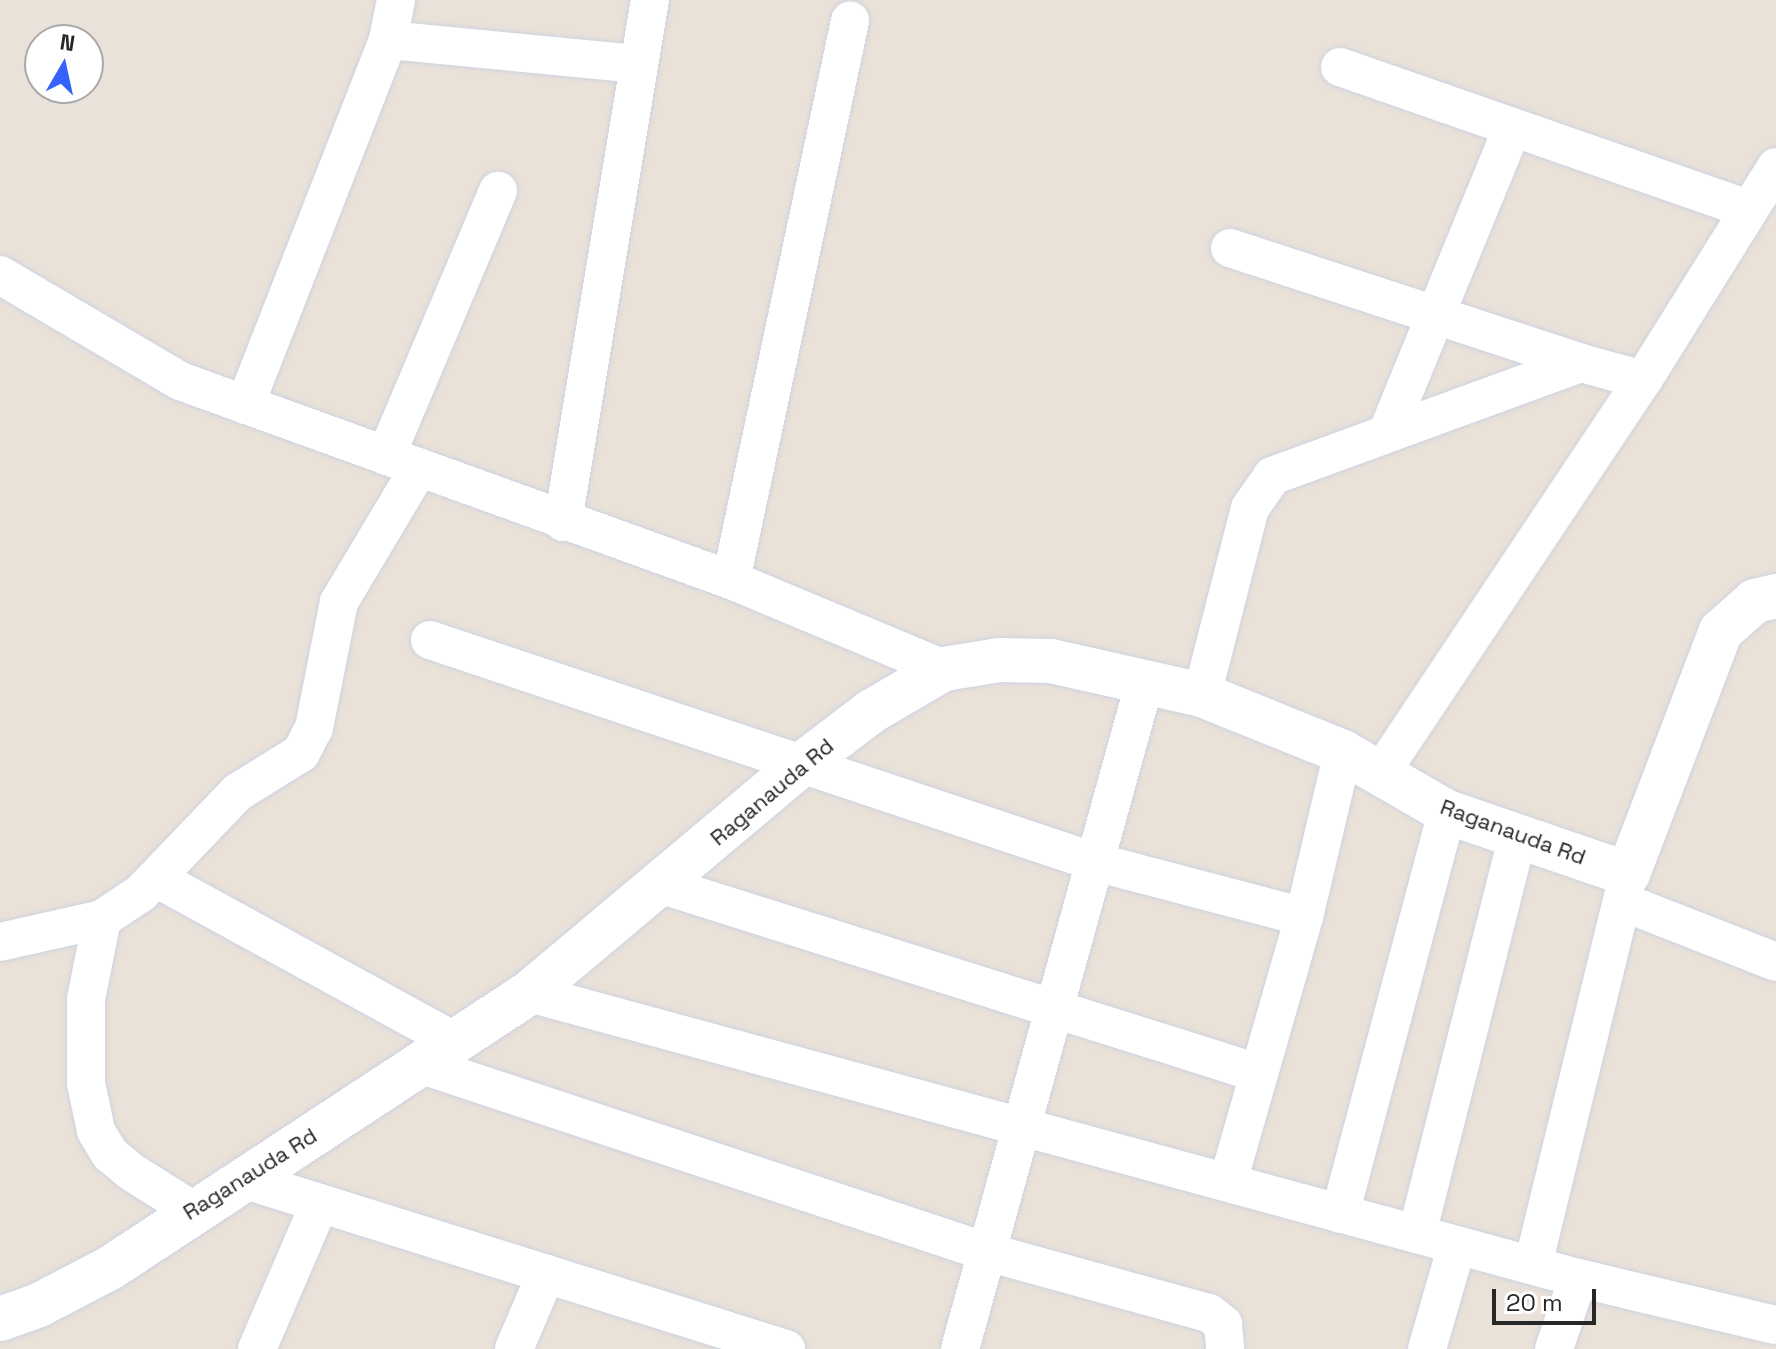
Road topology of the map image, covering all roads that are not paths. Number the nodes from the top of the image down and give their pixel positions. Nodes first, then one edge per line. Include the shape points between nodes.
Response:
1 (396, 0) edge
2 (650, 0) edge
3 (850, 21) dead end
4 (388, 40) junction
5 (638, 64) junction
6 (1340, 67) dead end
7 (1512, 128) junction
8 (1776, 167) edge
9 (498, 191) dead end
10 (1747, 209) junction
11 (1230, 248) dead end
12 (0, 275) edge
13 (1432, 312) junction
14 (1581, 363) junction
15 (1643, 380) junction
16 (245, 405) junction
17 (1388, 431) junction
18 (402, 462) junction
19 (563, 522) junction
20 (731, 580) junction
21 (1776, 596) edge
22 (430, 640) dead end
23 (944, 669) junction
24 (1145, 681) junction
25 (1202, 695) junction
26 (1343, 752) junction
27 (801, 765) junction
28 (1380, 774) junction
29 (1447, 812) junction
30 (1518, 836) junction
31 (1095, 862) junction
32 (156, 878) junction
33 (662, 885) junction
34 (1625, 888) junction
35 (1304, 917) junction
36 (102, 919) junction
37 (0, 942) edge
38 (1776, 962) edge
39 (529, 993) junction
40 (1054, 1010) junction
41 (436, 1053) junction
42 (1258, 1073) junction
43 (1022, 1127) junction
44 (246, 1180) junction
45 (1228, 1182) junction
46 (320, 1203) junction
47 (192, 1210) junction
48 (1340, 1214) junction
49 (1417, 1234) junction
50 (1457, 1245) junction
51 (987, 1252) junction
52 (1533, 1265) junction
53 (546, 1274) junction
54 (1578, 1278) junction
55 (0, 1319) edge
56 (1776, 1325) edge
57 (748, 1343) edge
58 (257, 1349) edge
59 (514, 1349) edge
60 (786, 1349) edge
61 (960, 1349) edge
62 (1225, 1349) edge
63 (1427, 1349) edge
64 (1554, 1349) edge

1 - 4 street
2 - 5 street
3 - 20 street
4 - 5 street
4 - 16 street
5 - 19 street
6 - 7 street
7 - 10 street
7 - 13 street
8 - 10 street
9 - 18 street
10 - 15 street
11 - 13 street
12 - 16 street via 180,381
13 - 14 street
13 - 17 street
14 - 15 street
14 - 17 street
15 - 28 street
16 - 18 street
17 - 25 street via 1288,468 1257,490
18 - 19 street
18 - 32 street via 339,602 309,744 289,763 238,792
19 - 20 street
20 - 23 street
21 - 34 street via 1755,601 1721,631
22 - 27 street
23 - 24 street, Raganauda Rd via 999,660 1051,661
23 - 27 street, Raganauda Rd via 872,711
24 - 25 street, Raganauda Rd
24 - 31 street
25 - 26 street, Raganauda Rd
26 - 28 street, Raganauda Rd
26 - 35 street
27 - 31 street
27 - 33 street, Raganauda Rd
28 - 29 street, Raganauda Rd
29 - 30 street, Raganauda Rd
29 - 48 street
30 - 34 street, Raganauda Rd
30 - 49 street
31 - 35 street
31 - 40 street
32 - 36 street
32 - 41 street
33 - 39 street, Raganauda Rd
33 - 40 street
34 - 38 street
34 - 52 street
35 - 42 street
36 - 37 street
36 - 47 street via 86,999 86,1083 96,1131 110,1154 130,1171
39 - 41 street, Raganauda Rd
39 - 43 street
40 - 42 street
40 - 43 street
41 - 44 street, Raganauda Rd
41 - 51 street
42 - 45 street
43 - 45 street
43 - 51 street
44 - 46 street
44 - 47 street, Raganauda Rd
45 - 48 street
46 - 53 street
46 - 58 street
47 - 55 street, Raganauda Rd via 110,1268
48 - 49 street
49 - 50 street
50 - 52 street
50 - 63 street
51 - 61 street
51 - 62 street via 1209,1313 1223,1324
52 - 54 street
53 - 57 street
53 - 59 street
54 - 56 street
54 - 64 street
57 - 60 street

